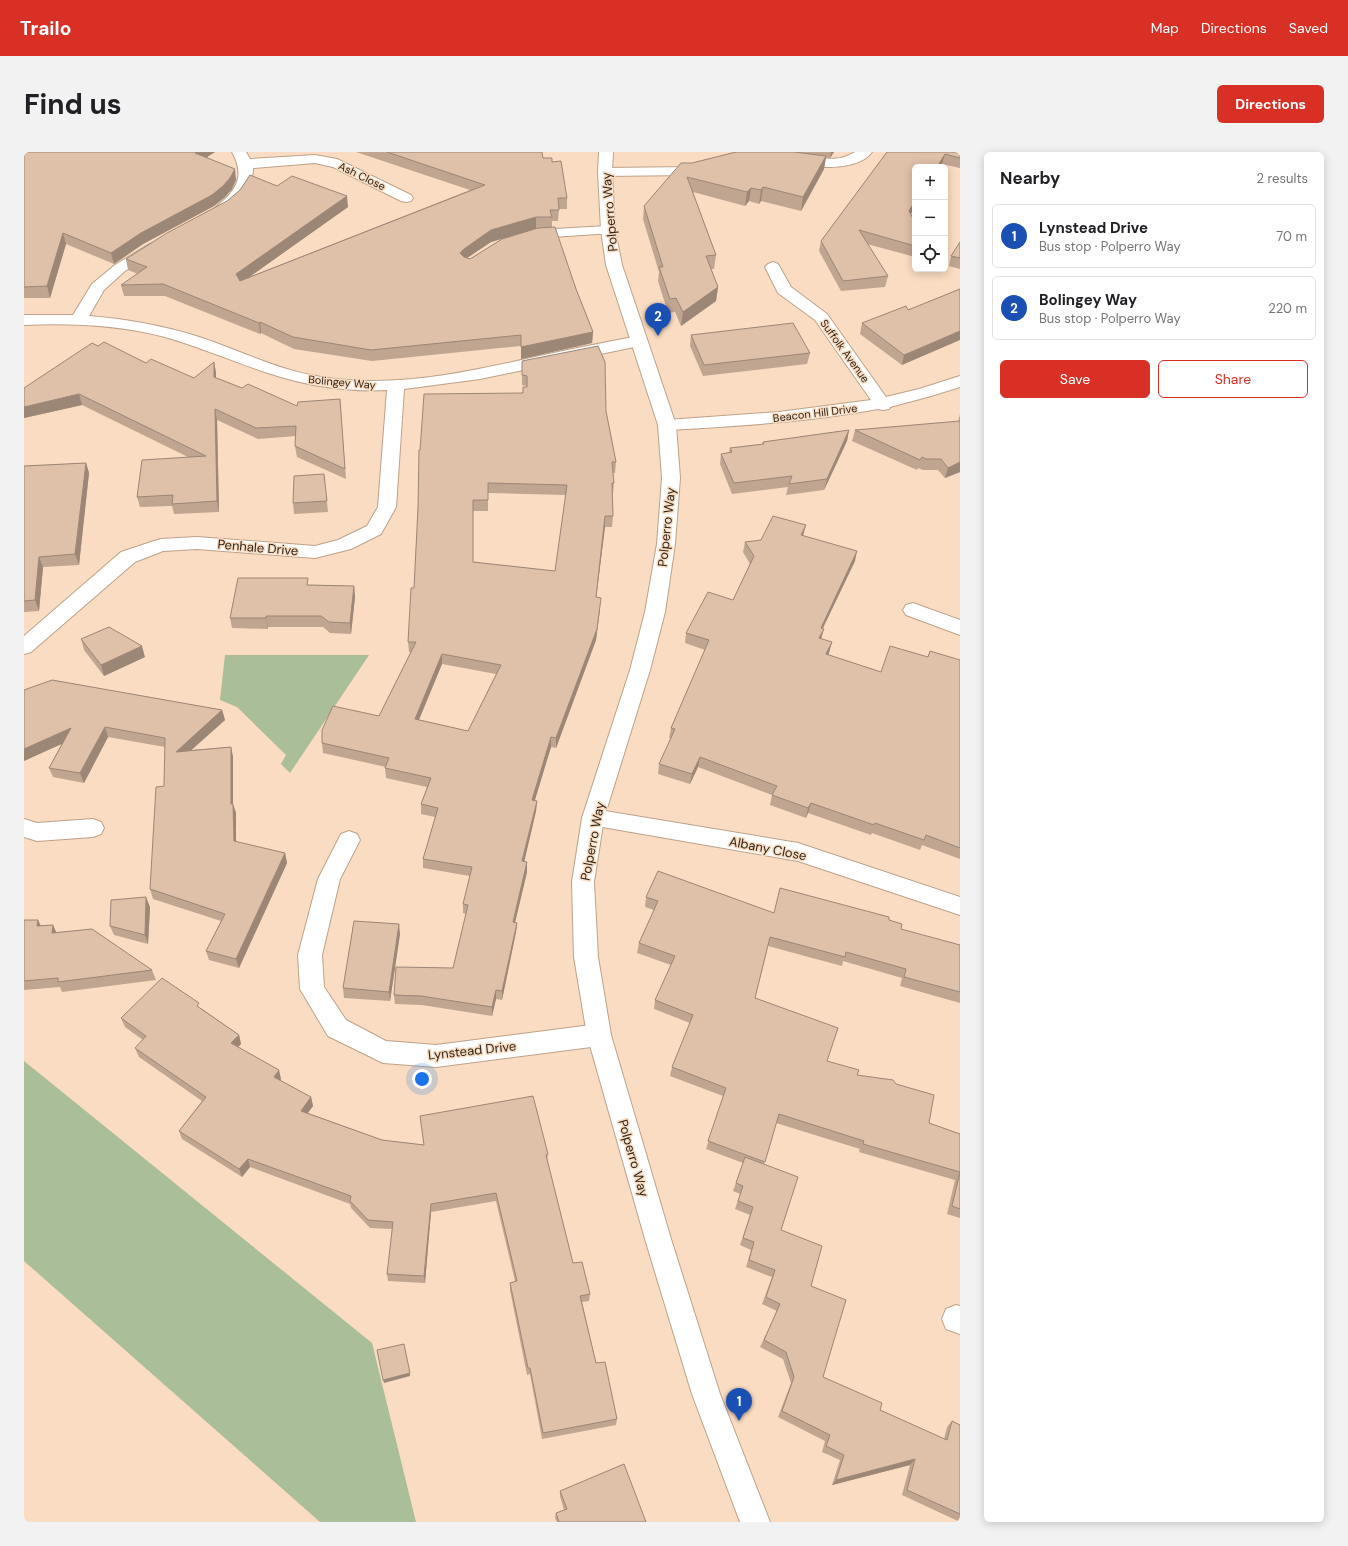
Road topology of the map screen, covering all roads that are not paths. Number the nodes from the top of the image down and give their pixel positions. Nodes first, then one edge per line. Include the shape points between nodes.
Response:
1 (865, 152) edge
2 (242, 158) edge
3 (781, 158) edge
4 (606, 162) edge
5 (718, 164) edge
6 (406, 198) dead end
7 (206, 218) edge
8 (608, 230) junction
9 (516, 240) edge
10 (164, 241) edge
11 (773, 267) dead end
12 (24, 320) edge
13 (78, 320) junction
14 (640, 341) junction
15 (960, 381) edge
16 (396, 385) junction
17 (883, 405) junction
18 (668, 426) junction
19 (913, 610) dead end
20 (960, 628) edge
21 (24, 647) edge
22 (593, 818) junction
23 (24, 828) edge
24 (93, 828) dead end
25 (349, 840) dead end
26 (960, 906) edge
27 (599, 1035) junction
28 (755, 1522) edge

1 - 3 street via 842,163 826,164
2 - 6 street, Ash Close via 315,159 337,163
2 - 7 street via 246,178 240,191 228,205
4 - 5 street via 690,171
4 - 8 street, Polperro Way
8 - 9 street via 536,234
8 - 14 street, Polperro Way via 614,265
10 - 13 street via 120,268 98,286
11 - 17 street, Suffolk Avenue via 784,290 821,317
12 - 13 street, Bolingey Way
13 - 16 street, Bolingey Way via 130,324 188,339 297,377 357,386
14 - 16 street, Bolingey Way via 474,376
14 - 18 street, Polperro Way
15 - 17 street, Beacon Hill Drive
16 - 21 street, Penhale Drive via 387,507 374,530 344,546 315,552 196,543 161,544 128,557
17 - 18 street, Beacon Hill Drive via 756,420
18 - 22 street, Polperro Way via 671,478 666,544 655,612 640,670
19 - 20 street
22 - 26 street, Albany Close via 798,852
22 - 27 street, Polperro Way via 583,882 586,957
23 - 24 street via 37,832
25 - 27 street, Lynstead Drive via 329,879 310,955 312,989 337,1028 383,1052 436,1056
27 - 28 street, Polperro Way via 658,1240 706,1394

